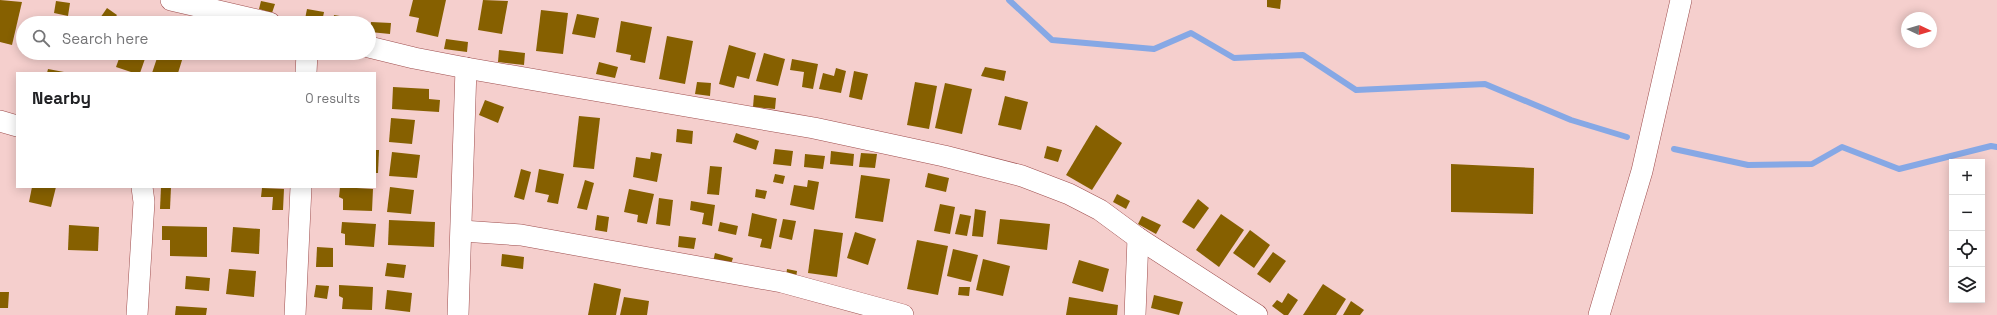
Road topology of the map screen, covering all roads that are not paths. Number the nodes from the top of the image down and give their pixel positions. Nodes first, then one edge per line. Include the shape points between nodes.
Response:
1 (171, 0) edge
2 (1681, 0) edge
3 (240, 16) edge
4 (376, 49) edge
5 (306, 60) edge
6 (466, 68) junction
7 (306, 72) edge
8 (0, 122) edge
9 (16, 126) edge
10 (142, 188) edge
11 (301, 188) edge
12 (462, 231) junction
13 (1138, 238) junction
14 (137, 315) edge
15 (295, 315) edge
16 (458, 315) edge
17 (903, 315) edge
18 (1135, 315) edge
19 (1257, 315) edge
20 (1599, 315) edge

1 - 3 street
2 - 20 street via 1642,171
4 - 6 street
5 - 7 street
6 - 12 street
6 - 13 street via 814,128 944,156 1022,176 1069,194 1100,210
8 - 9 street
10 - 14 street via 144,202
11 - 15 street
12 - 16 street
12 - 17 street via 521,235 782,282
13 - 18 street
13 - 19 street

